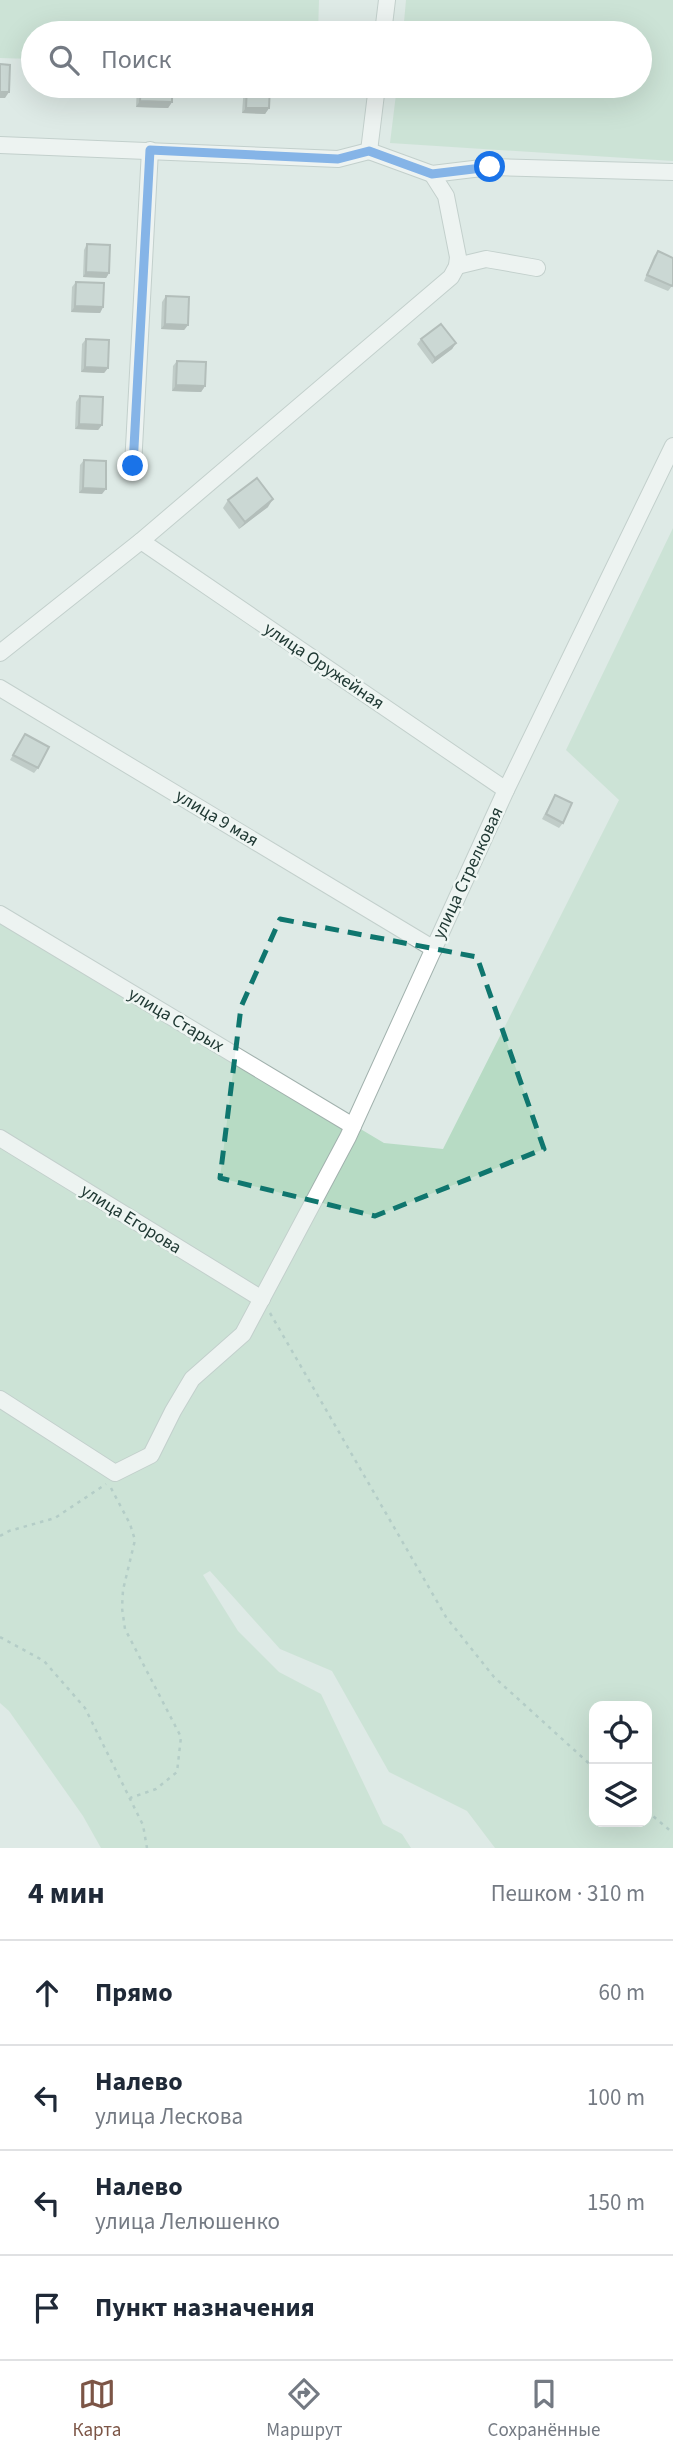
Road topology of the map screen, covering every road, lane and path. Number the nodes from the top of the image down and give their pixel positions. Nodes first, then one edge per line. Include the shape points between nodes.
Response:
1 (387, 0) edge
2 (384, 21) edge
3 (376, 98) edge
4 (0, 145) edge
5 (150, 150) junction
6 (369, 151) junction
7 (673, 172) edge
8 (432, 174) junction
9 (457, 266) junction
10 (537, 268) dead end
11 (673, 446) edge
12 (133, 466) dead end
13 (141, 541) junction
14 (0, 653) edge
15 (0, 688) edge
16 (506, 790) junction
17 (0, 914) edge
18 (434, 949) junction
19 (353, 1126) junction
20 (0, 1138) edge
21 (262, 1299) junction
22 (0, 1399) edge
23 (0, 1536) edge
24 (0, 1637) edge
25 (590, 1764) edge
26 (130, 1798) junction
27 (652, 1815) edge
28 (673, 1833) edge
29 (147, 1848) edge

1 - 2 street
3 - 6 street
4 - 5 street
5 - 6 street via 338,159
5 - 12 street
6 - 8 street
7 - 8 street via 490,167
8 - 9 street via 446,196
9 - 10 street via 486,259
9 - 13 street via 451,277
11 - 16 street, улица Стрелковая
13 - 14 street
13 - 16 street, улица Оружейная
15 - 18 street, улица 9 мая
16 - 18 street, улица Стрелковая
17 - 19 street, улица Старых
18 - 19 street, улица Стрелковая
19 - 21 street, улица Стрелковая
20 - 21 street, улица Егорова
21 - 22 street, улица Стрелковая via 243,1334 192,1379 152,1455 115,1473
21 - 25 path via 446,1617 494,1677
23 - 26 path via 55,1518 107,1483 124,1512 135,1540 123,1590 125,1629 181,1737 177,1772 156,1788
24 - 26 path via 44,1661 85,1708
26 - 29 path via 144,1825
27 - 28 path

